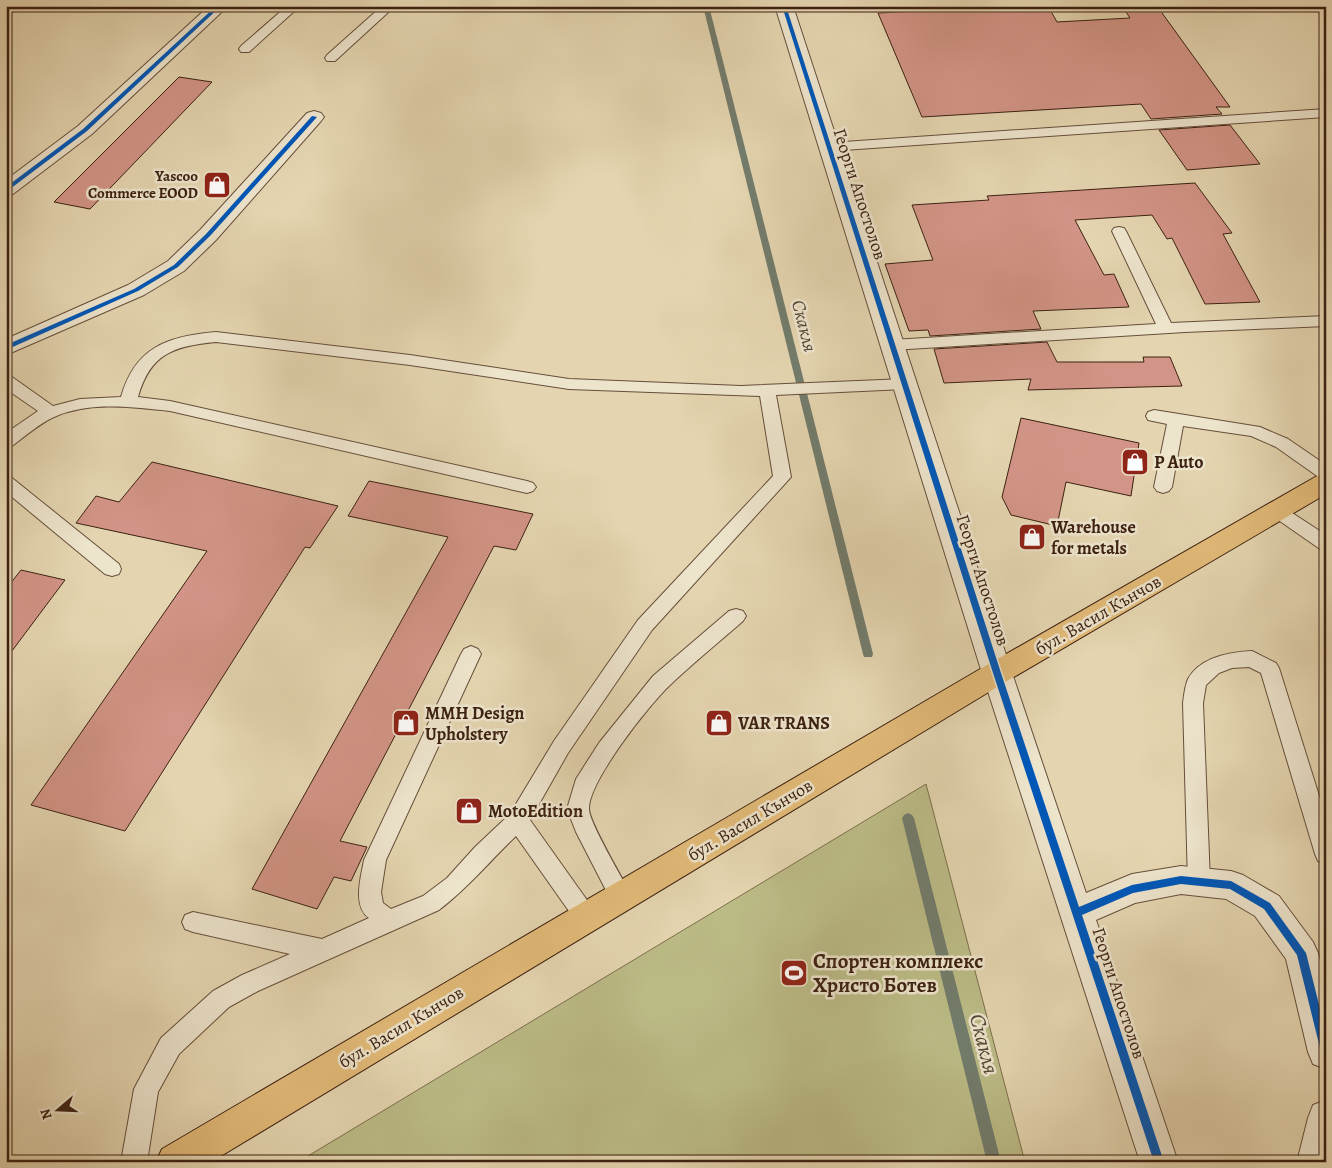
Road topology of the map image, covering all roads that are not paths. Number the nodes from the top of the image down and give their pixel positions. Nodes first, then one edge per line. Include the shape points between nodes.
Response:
1 (15, 6) edge
2 (219, 6) edge
3 (294, 6) edge
4 (389, 6) edge
5 (784, 6) edge
6 (6, 13) edge
7 (245, 49) dead end
8 (331, 58) dead end
9 (1326, 113) edge
10 (314, 117) dead end
11 (829, 147) junction
12 (6, 190) edge
13 (1119, 231) dead end
14 (1326, 321) edge
15 (1166, 329) junction
16 (892, 345) junction
17 (6, 348) edge
18 (6, 381) edge
19 (905, 384) junction
20 (776, 390) junction
21 (128, 400) junction
22 (50, 412) junction
23 (1154, 416) dead end
24 (1176, 420) junction
25 (6, 442) edge
26 (1326, 474) edge
27 (6, 482) edge
28 (1326, 482) edge
29 (527, 487) dead end
30 (1163, 487) dead end
31 (1277, 511) junction
32 (1326, 544) edge
33 (112, 569) dead end
34 (736, 616) dead end
35 (471, 654) dead end
36 (997, 674) junction
37 (518, 821) junction
38 (1326, 854) edge
39 (1199, 882) junction
40 (621, 897) junction
41 (1076, 913) junction
42 (586, 917) junction
43 (388, 920) junction
44 (193, 922) dead end
45 (322, 950) junction
46 (1326, 1052) edge
47 (1326, 1118) edge
48 (134, 1162) edge
49 (175, 1162) edge
50 (1159, 1162) edge
51 (1316, 1162) edge

1 - 6 lane
2 - 12 street via 85,130
3 - 7 lane
4 - 8 lane
5 - 11 street, Георги Апостолов
9 - 11 lane
10 - 17 street via 176,266 136,290
11 - 16 street, Георги Апостолов
13 - 15 lane
14 - 15 lane
15 - 16 lane
16 - 19 street, Георги Апостолов
18 - 22 lane
19 - 20 lane
19 - 36 street, Георги Апостолов
20 - 21 lane via 569,384 216,336 166,348 148,361 136,377
20 - 37 lane via 782,477 645,625 561,747
21 - 22 lane via 92,402
21 - 29 lane via 170,406
22 - 25 lane
23 - 24 lane
24 - 26 lane via 1254,431 1282,442
24 - 30 lane
27 - 33 lane
28 - 31 main road, бул. Васил Кънчов
31 - 32 lane
31 - 36 main road, бул. Васил Кънчов
34 - 40 lane via 660,682 587,778 578,809
35 - 43 lane via 375,860 370,892 373,908
36 - 40 main road, бул. Васил Кънчов
36 - 41 street, Георги Апостолов
37 - 42 lane
37 - 43 lane via 455,885 431,903
38 - 39 lane via 1269,668 1252,659 1230,660 1212,668 1197,682 1193,703
39 - 41 street via 1181,880 1132,889
39 - 46 street via 1231,885 1267,906 1301,953
40 - 42 main road, бул. Васил Кънчов
41 - 50 street, Георги Апостолов
42 - 49 main road, бул. Васил Кънчов
43 - 45 lane
44 - 45 lane
45 - 48 lane via 221,999 170,1046 146,1089
47 - 51 street

